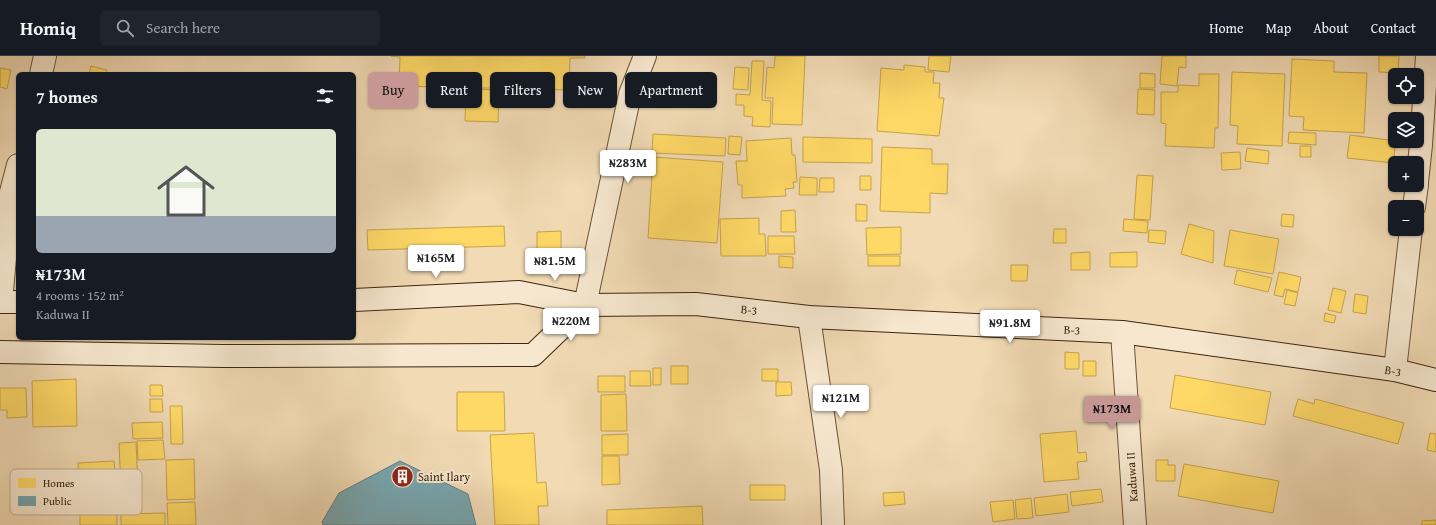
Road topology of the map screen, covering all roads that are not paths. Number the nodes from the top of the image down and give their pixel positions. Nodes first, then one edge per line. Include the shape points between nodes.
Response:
1 (45, 56) edge
2 (645, 56) edge
3 (1427, 56) edge
4 (41, 72) edge
5 (1420, 156) edge
6 (16, 173) edge
7 (1411, 236) edge
8 (356, 300) edge
9 (6, 302) edge
10 (585, 305) junction
11 (808, 317) junction
12 (1122, 332) junction
13 (0, 352) edge
14 (1395, 370) junction
15 (1436, 380) edge
16 (833, 525) edge
17 (1135, 525) edge

1 - 4 main road
2 - 10 main road via 630,94
3 - 5 main road
6 - 9 main road via 11,192
7 - 14 main road
8 - 10 main road, B-3 via 519,292
10 - 11 main road, B-3 via 696,304
10 - 13 main road via 533,355 223,356
11 - 12 main road, B-3
11 - 16 main road via 831,470
12 - 14 main road, B-3
12 - 17 main road, Kaduwa II
14 - 15 main road, B-3

